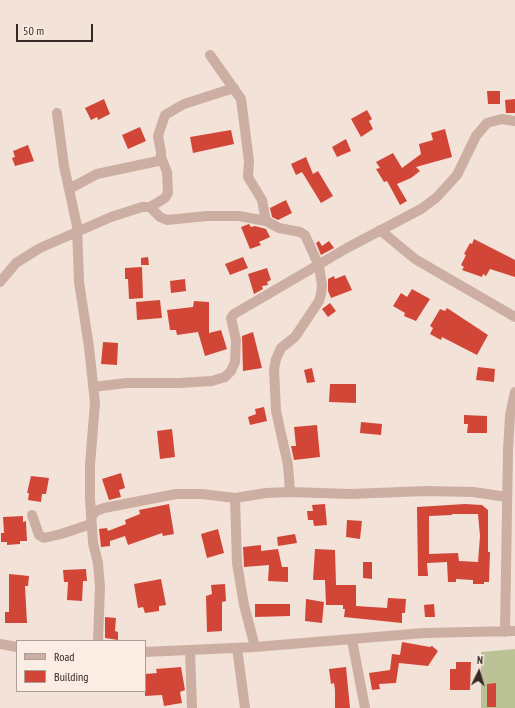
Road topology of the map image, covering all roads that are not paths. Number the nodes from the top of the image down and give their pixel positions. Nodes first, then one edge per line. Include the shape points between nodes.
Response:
1 (210, 55) dead end
2 (234, 88) junction
3 (58, 113) dead end
4 (515, 121) edge
5 (161, 157) junction
6 (69, 189) junction
7 (150, 208) junction
8 (266, 221) junction
9 (380, 230) junction
10 (78, 232) junction
11 (319, 266) junction
12 (0, 282) edge
13 (515, 317) edge
14 (93, 387) junction
15 (515, 392) edge
16 (290, 492) junction
17 (507, 497) junction
18 (235, 498) junction
19 (32, 515) dead end
20 (91, 521) junction
21 (510, 631) edge
22 (98, 640) edge
23 (352, 640) junction
24 (0, 644) edge
25 (16, 647) edge
26 (255, 647) junction
27 (237, 648) junction
28 (190, 651) junction
29 (146, 652) edge
30 (192, 708) edge
31 (245, 708) edge
32 (365, 708) edge

1 - 2 street
2 - 5 street via 184,104 165,115 158,136
2 - 8 street via 243,106 250,161 249,181 262,200
3 - 6 street via 60,142
4 - 9 street via 502,119 487,123 476,136 450,184 421,209
5 - 6 street via 152,163 97,174
5 - 7 street via 167,172 168,193
6 - 10 street
7 - 8 street via 167,220 221,216
7 - 10 street via 129,210
8 - 11 street via 279,228 305,235
9 - 11 street
9 - 13 street via 415,259
10 - 12 street via 40,248 16,262
10 - 14 street via 78,282
11 - 14 street via 234,314 231,318 236,340 235,362 225,377 179,384 126,383
11 - 16 street via 322,285 319,301 295,337 281,348 274,368 276,411 288,465
14 - 20 street via 95,415 90,465
15 - 17 street via 510,415
16 - 17 street via 350,494 458,491
16 - 18 street
17 - 21 street
18 - 20 street via 197,494 161,496 104,508 96,512
18 - 26 street via 237,563
19 - 20 street via 39,535 44,538
20 - 22 street via 100,586
21 - 23 street via 424,633
23 - 26 street
23 - 32 street
24 - 25 street
26 - 27 street
27 - 28 street
27 - 31 street
28 - 29 street
28 - 30 street

